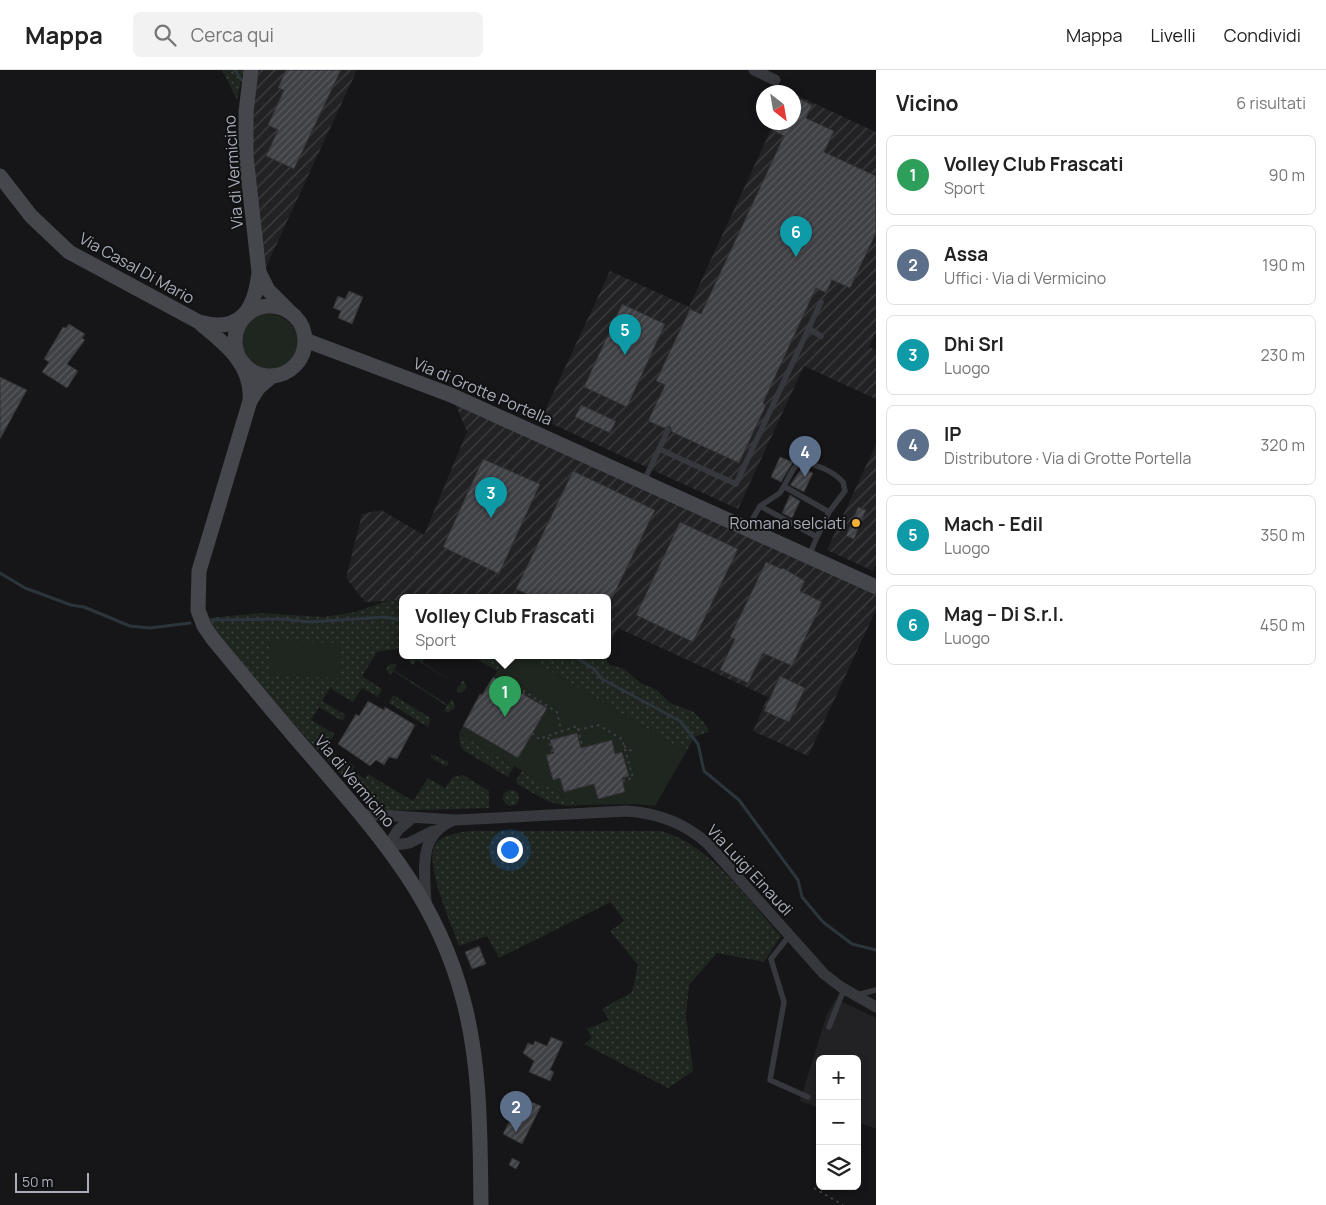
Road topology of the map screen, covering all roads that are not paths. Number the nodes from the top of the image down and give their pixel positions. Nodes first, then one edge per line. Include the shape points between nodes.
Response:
1 (251, 70) edge
2 (754, 70) edge
3 (775, 80) dead end
4 (0, 176) edge
5 (259, 272) junction
6 (821, 302) dead end
7 (288, 311) junction
8 (245, 316) junction
9 (199, 322) junction
10 (809, 329) junction
11 (822, 336) dead end
12 (305, 340) junction
13 (239, 358) junction
14 (272, 376) junction
15 (250, 401) junction
16 (668, 430) dead end
17 (659, 449) junction
18 (644, 481) junction
19 (785, 487) junction
20 (760, 506) junction
21 (829, 512) junction
22 (747, 528) junction
23 (817, 537) junction
24 (809, 556) junction
25 (876, 587) edge
26 (362, 814) junction
27 (412, 818) junction
28 (456, 820) junction
29 (438, 828) junction
30 (388, 846) junction
31 (426, 903) junction
32 (789, 936) junction
33 (844, 989) junction
34 (876, 990) edge
35 (855, 995) junction
36 (876, 1007) edge
37 (876, 1014) edge
38 (829, 1027) dead end
39 (808, 1097) dead end
40 (481, 1205) edge

1 - 5 main road, Via di Vermicino via 246,112 246,156
2 - 3 street
4 - 9 main road, Via Casal Di Mario via 31,216 69,252
5 - 7 main road, Via di Vermicino via 268,290
5 - 8 main road, Via di Vermicino via 255,297
6 - 10 lane
7 - 8 main road via 278,306 266,306
7 - 12 main road via 297,318
8 - 9 main road, Via Casal Di Mario via 222,326
8 - 13 main road via 235,336
9 - 13 main road, Via Casal Di Mario
10 - 11 lane
10 - 17 lane via 736,484
12 - 14 main road via 304,351 292,368
12 - 18 main road, Via di Grotte Portella via 451,395
13 - 14 main road via 253,372
13 - 15 main road, Via di Vermicino via 248,381
14 - 15 main road, Via di Vermicino via 258,388
15 - 26 main road, Via di Vermicino via 201,562 197,594 199,614 213,639
16 - 17 lane
17 - 18 lane
18 - 22 main road, Via di Grotte Portella
19 - 20 lane
19 - 21 lane
19 - 21 lane via 800,463 834,474 843,482 845,491
20 - 22 lane
20 - 23 lane
21 - 23 lane
22 - 24 main road, Via di Grotte Portella
23 - 24 lane
24 - 25 main road, Via di Grotte Portella
26 - 27 street, Via Luigi Einaudi
26 - 30 main road, Via di Vermicino
27 - 28 street, Via Luigi Einaudi
27 - 30 street via 396,832
28 - 29 street, Via Luigi Einaudi
28 - 32 street, Via Luigi Einaudi via 600,811 660,817 692,831 708,844
29 - 30 street, Via Luigi Einaudi via 412,842
29 - 31 street via 430,836 427,848
30 - 31 main road, Via di Vermicino
31 - 40 main road, Via di Vermicino via 456,977 469,1025 478,1115
32 - 33 street, Via Luigi Einaudi via 824,974
32 - 39 lane via 771,959 784,1002 770,1080
33 - 35 street, Via Luigi Einaudi
33 - 38 lane
34 - 35 lane
35 - 36 street, Via Luigi Einaudi
35 - 37 street

